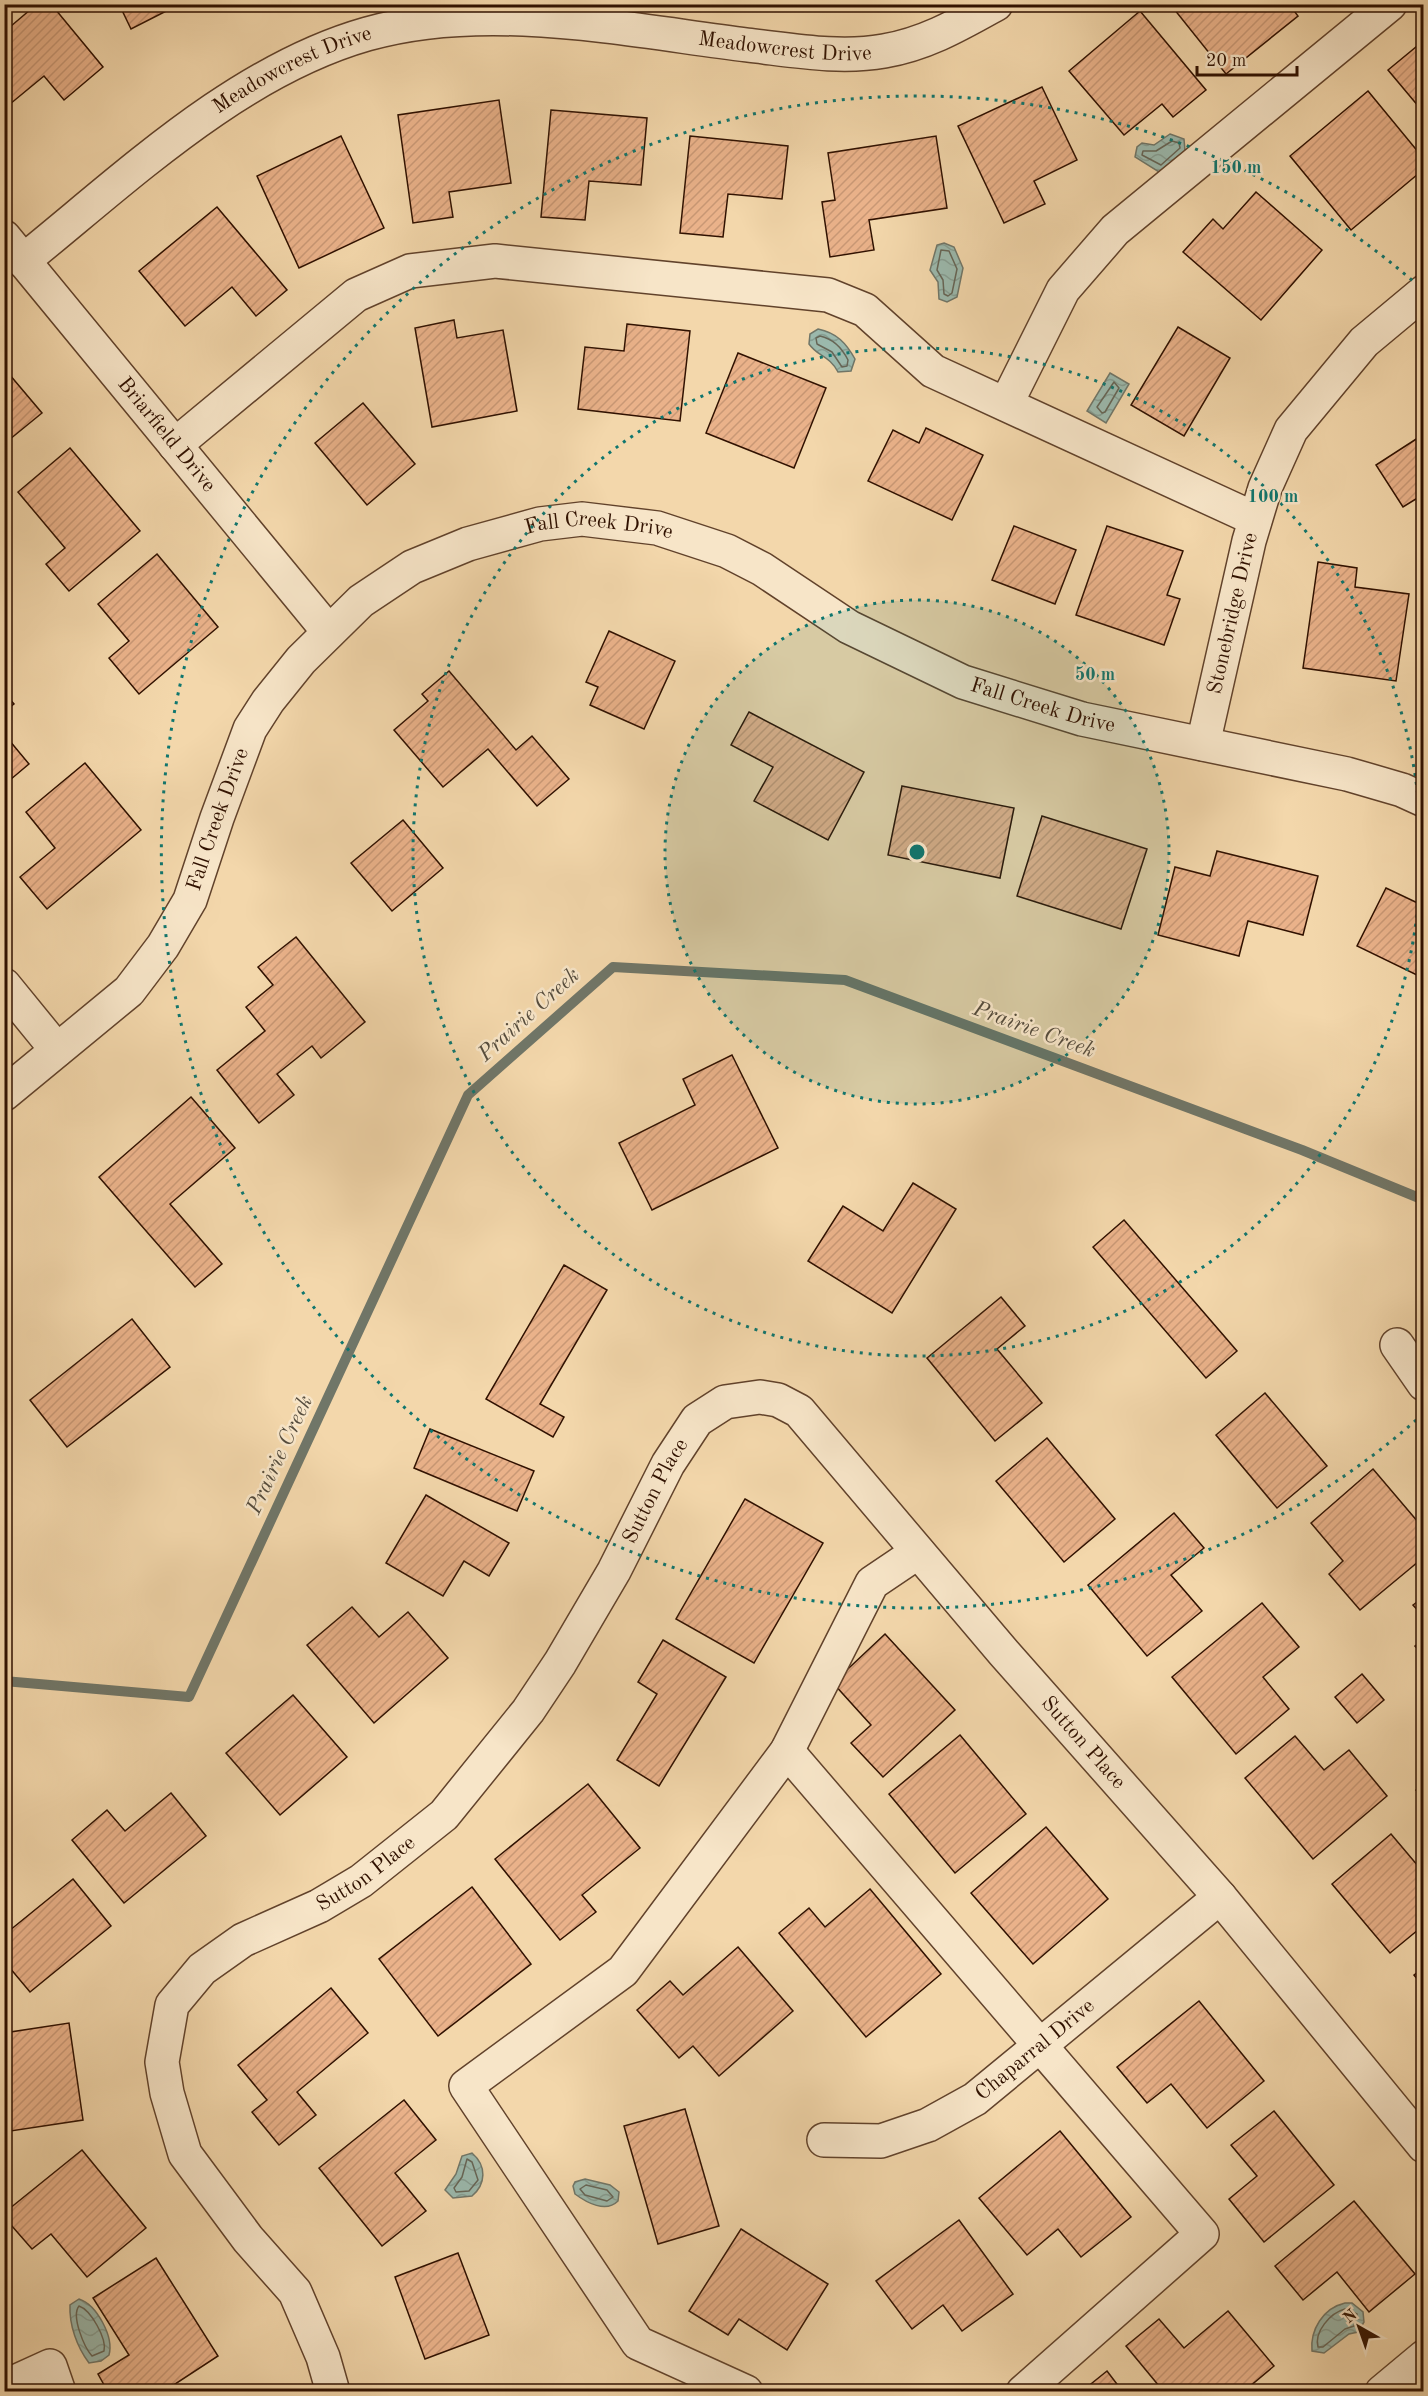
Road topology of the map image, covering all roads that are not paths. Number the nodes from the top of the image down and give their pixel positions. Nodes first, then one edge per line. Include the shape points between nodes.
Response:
1 (996, 4) edge
2 (1390, 4) edge
3 (606, 16) edge
4 (14, 249) edge
5 (1424, 292) edge
6 (1006, 404) junction
7 (175, 445) junction
8 (1255, 519) junction
9 (329, 632) junction
10 (1203, 744) junction
11 (1424, 800) edge
12 (4, 986) edge
13 (57, 1050) junction
14 (4, 1094) edge
15 (1397, 1345) dead end
16 (1424, 1384) edge
17 (918, 1552) junction
18 (787, 1751) junction
19 (1220, 1897) junction
20 (1039, 2046) junction
21 (824, 2140) dead end
22 (1424, 2146) edge
23 (1424, 2357) edge
24 (4, 2386) edge
25 (59, 2391) edge
26 (333, 2391) edge
27 (746, 2391) edge
28 (1023, 2391) edge
29 (1382, 2391) edge

1 - 3 street, Meadowcrest Drive via 940,36 884,51 826,54
2 - 6 street via 1114,230 1063,290
3 - 4 street, Meadowcrest Drive via 501,16 436,21 367,33 268,76
4 - 7 street, Briarfield Drive
5 - 8 street, Stonebridge Drive via 1364,342 1291,430 1264,488
6 - 7 street via 933,371 865,310 828,295 495,261 411,271 356,295
6 - 8 street
7 - 9 street, Briarfield Drive
8 - 10 street, Stonebridge Drive
9 - 10 street, Fall Creek Drive via 361,601 412,567 468,544 540,524 582,519 657,528 727,551 762,569 849,627 963,682 1082,720
9 - 13 street, Fall Creek Drive via 301,660 250,729 190,900 163,946 129,991
10 - 11 street, Fall Creek Drive via 1347,774
12 - 13 street
13 - 14 street, Fall Creek Drive
15 - 16 street
17 - 18 street via 872,1583
17 - 19 street, Sutton Place
17 - 26 street, Sutton Place via 799,1411 778,1400 760,1397 725,1402 697,1420 668,1464 614,1571 560,1663 528,1711 444,1815 360,1881 319,1906 243,1940 202,1969 172,2005 162,2062 171,2111 185,2154 248,2239 296,2292
18 - 20 street
18 - 27 street via 623,1971 466,2086 638,2343
19 - 20 street, Chaparral Drive
19 - 22 street, Sutton Place
20 - 21 street, Chaparral Drive via 975,2099 928,2125 881,2141
20 - 28 street via 1202,2234
23 - 29 street
24 - 25 street via 50,2366

